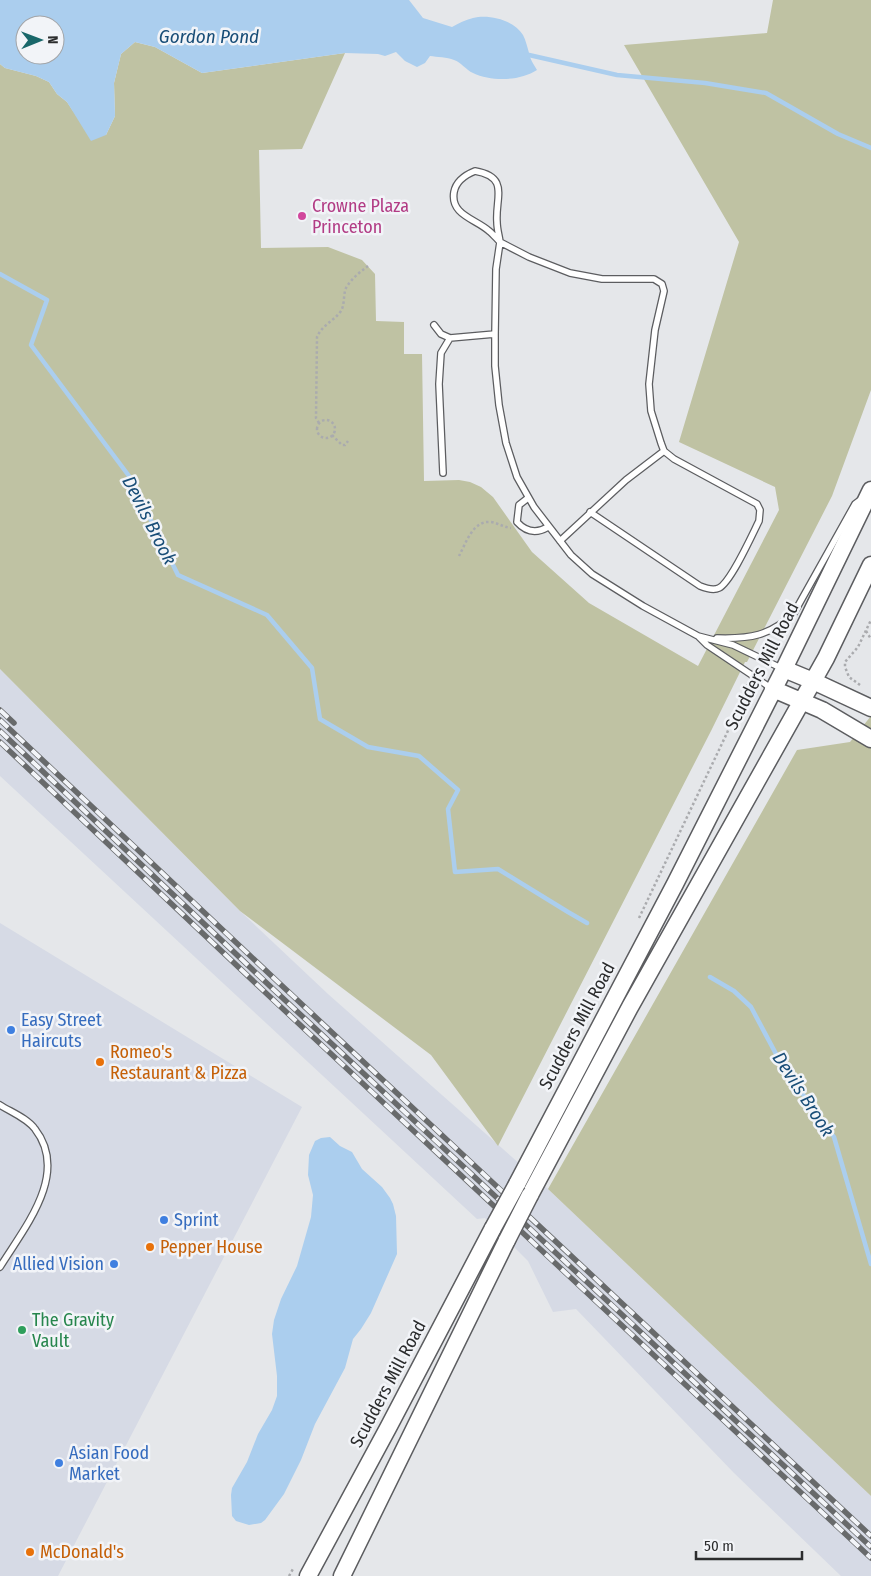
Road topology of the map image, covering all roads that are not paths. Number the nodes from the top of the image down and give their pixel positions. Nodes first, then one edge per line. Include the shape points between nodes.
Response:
1 (500, 242) junction
2 (434, 325) dead end
3 (495, 334) junction
4 (450, 338) junction
5 (664, 451) junction
6 (443, 473) dead end
7 (870, 491) edge
8 (528, 498) junction
9 (590, 512) junction
10 (548, 527) junction
11 (560, 541) junction
12 (871, 565) edge
13 (698, 636) junction
14 (784, 669) junction
15 (813, 681) junction
16 (773, 689) junction
17 (802, 702) junction
18 (871, 708) edge
19 (871, 739) edge
20 (0, 1105) edge
21 (0, 1267) edge
22 (308, 1576) edge
23 (342, 1576) edge

1 - 1 lane via 496,221 499,189 494,178 475,172 466,175 455,186 455,205 466,218 488,230
1 - 3 lane via 496,269
1 - 5 lane via 570,273 602,279 654,279 662,284 663,299 655,330 649,384 651,411
2 - 4 lane via 441,334
3 - 4 lane
3 - 8 lane via 495,366 506,443
4 - 6 lane via 441,353 439,384
5 - 9 lane
5 - 9 lane via 757,504 760,510 759,521 728,580 718,588 700,586
7 - 13 lane via 855,504 794,612 785,621 773,630 753,637
7 - 14 main road, Scudders Mill Road
8 - 10 lane
8 - 10 lane via 520,505 519,525 533,531
9 - 11 lane
10 - 11 lane
11 - 13 lane via 592,574
12 - 15 main road
13 - 14 lane via 733,645
13 - 16 lane
14 - 15 main road
14 - 16 main road, Scudders Mill Road
15 - 17 main road
15 - 18 main road
16 - 17 main road
16 - 22 main road, Scudders Mill Road, bridge via 675,884
17 - 19 main road
17 - 23 main road, bridge via 630,1007 530,1195
20 - 21 lane via 34,1128 48,1160 48,1175 44,1192

